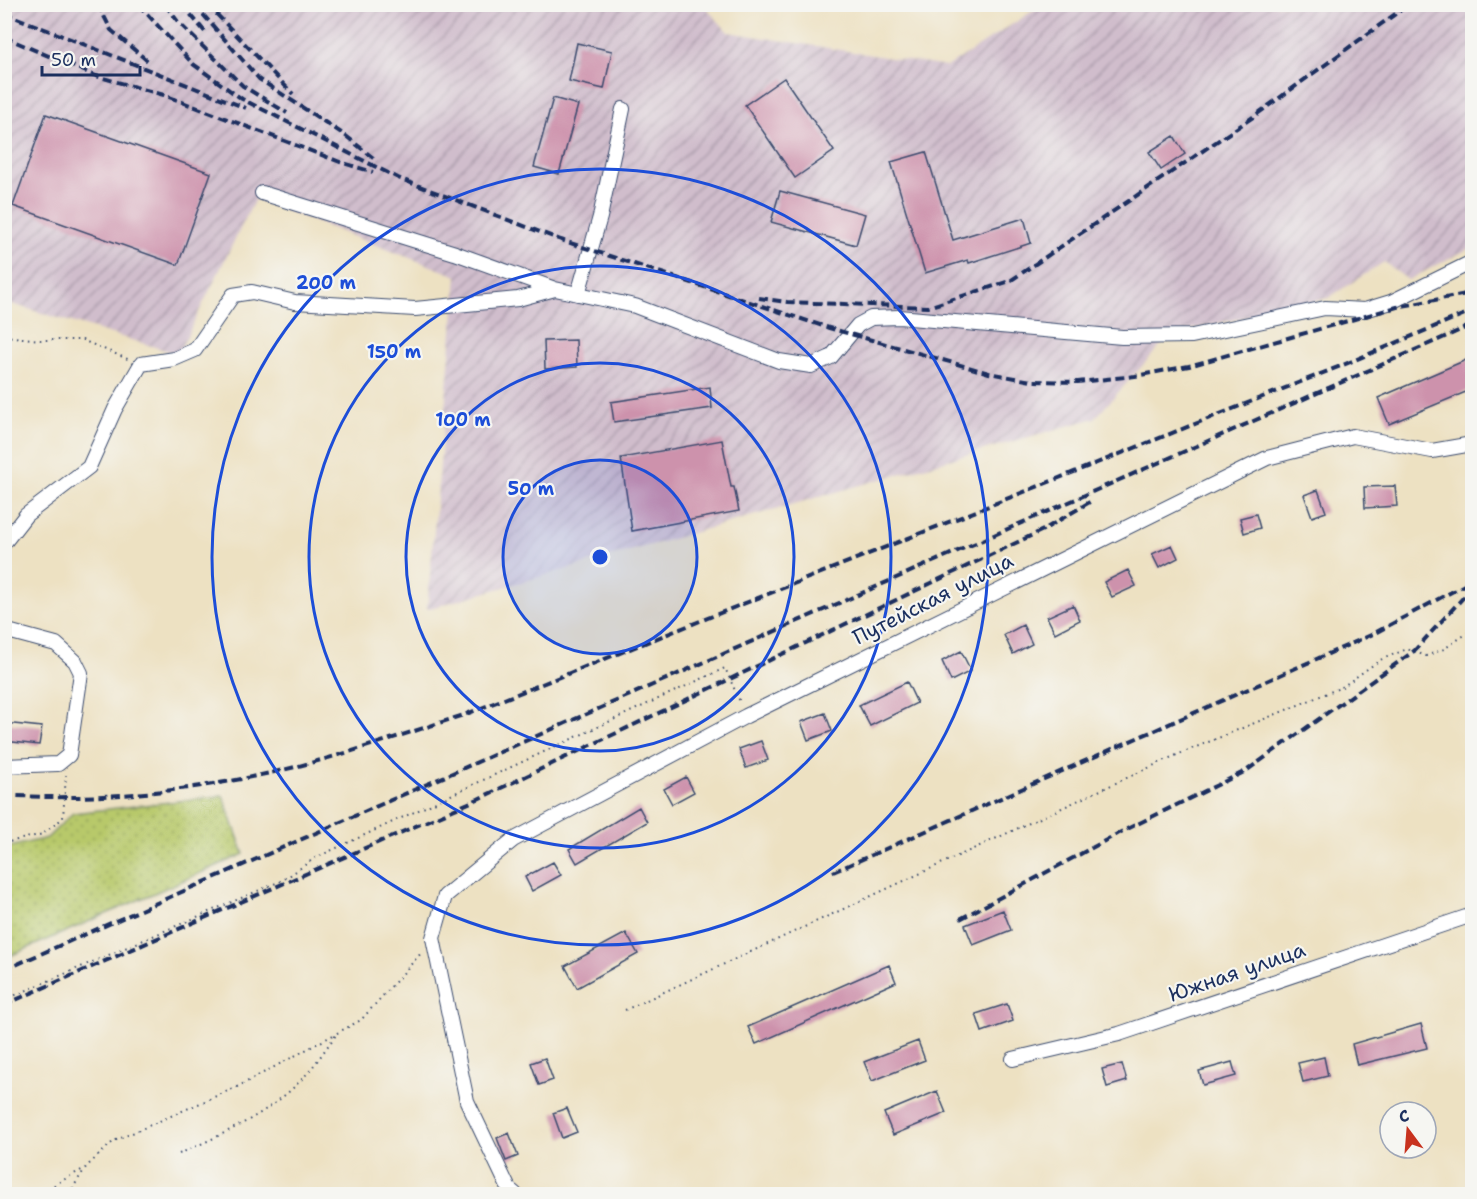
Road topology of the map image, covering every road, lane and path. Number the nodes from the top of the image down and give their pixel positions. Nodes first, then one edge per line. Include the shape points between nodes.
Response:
1 (623, 109) dead end
2 (262, 193) dead end
3 (1473, 261) edge
4 (555, 289) junction
5 (578, 294) junction
6 (4, 336) edge
7 (141, 364) junction
8 (1473, 444) edge
9 (4, 543) edge
10 (4, 630) edge
11 (1473, 630) edge
12 (746, 716) junction
13 (69, 755) junction
14 (4, 766) edge
15 (4, 843) edge
16 (1473, 915) edge
17 (433, 938) junction
18 (4, 1000) edge
19 (625, 1010) dead end
20 (338, 1032) junction
21 (1013, 1059) dead end
22 (179, 1154) dead end
23 (86, 1167) junction
24 (38, 1194) edge
25 (69, 1194) edge
26 (515, 1194) edge

1 - 5 street via 600,217
2 - 4 street via 455,253
3 - 5 street via 1391,302 1365,310 1325,308 1192,336 1122,337 899,317 871,318 848,333 831,357 811,366 779,361 635,306
4 - 5 street
4 - 7 street via 518,299 415,309 295,302 252,292 233,296 195,350 174,359
6 - 7 path via 82,340
7 - 9 street via 88,467 26,515
8 - 12 street, Путейская улица via 1432,451 1353,436 1267,458
10 - 13 street via 56,644 75,660 81,673
11 - 19 path via 1426,656 1407,649 1380,660 1342,687 1172,757
12 - 17 street, Путейская улица via 513,840 445,896
12 - 18 path via 725,668 315,858 283,880
13 - 14 street via 58,764
13 - 15 path via 63,818 43,834
16 - 21 street, Южная улица via 1119,1034
17 - 20 path via 361,1020
17 - 26 street via 467,1101 509,1189
20 - 22 path via 303,1079 273,1105 234,1130
20 - 23 path via 239,1086 114,1141
23 - 24 path
23 - 25 path

